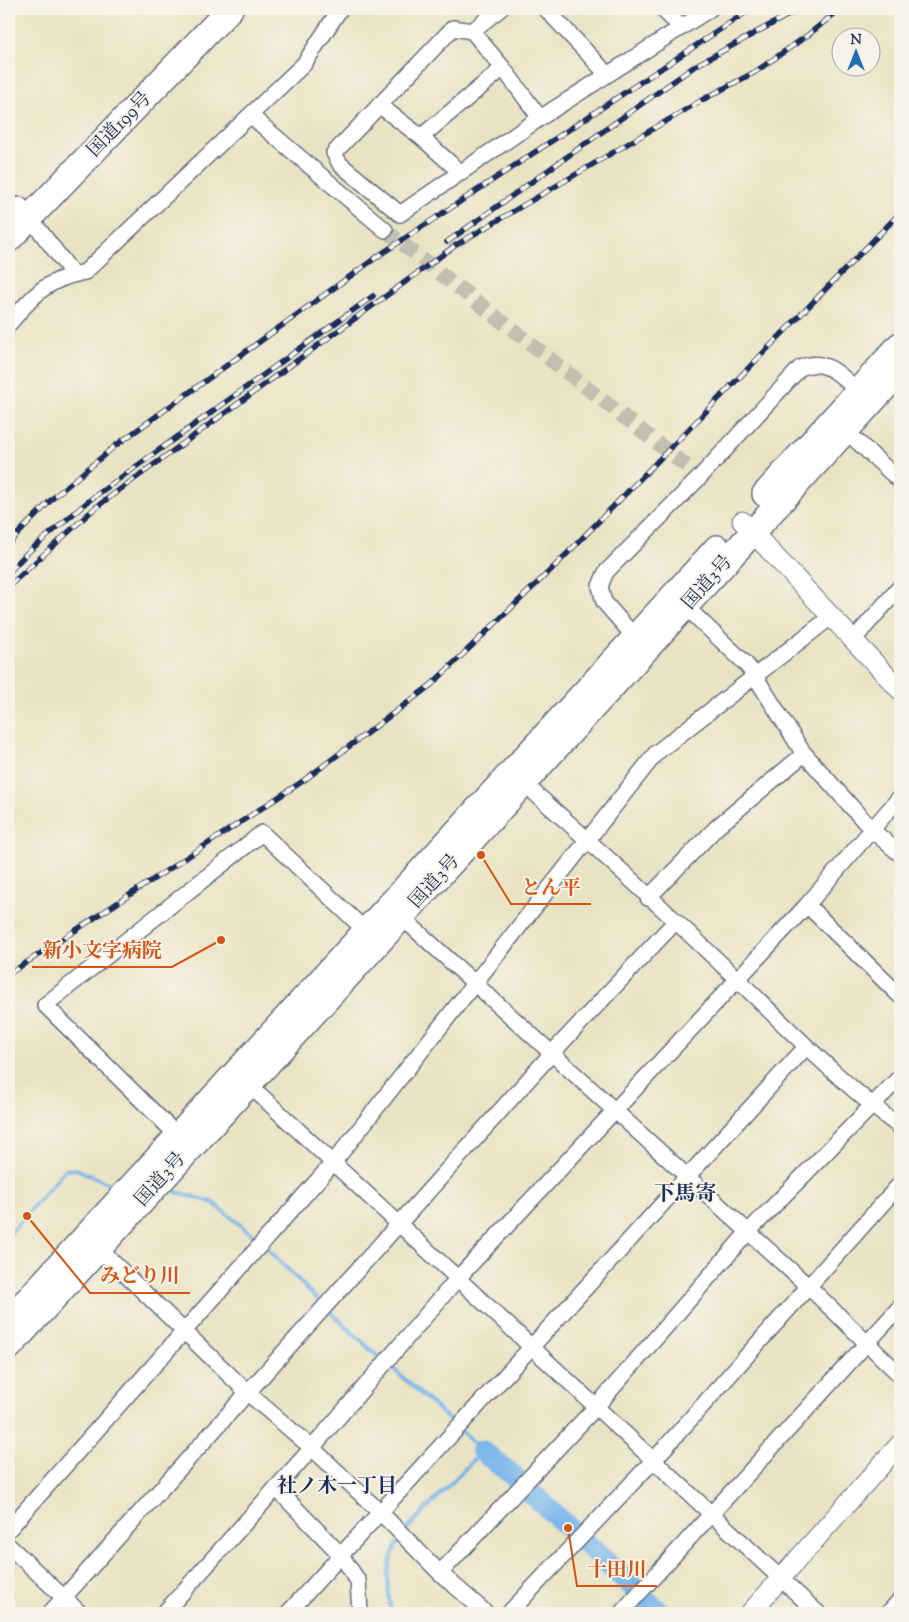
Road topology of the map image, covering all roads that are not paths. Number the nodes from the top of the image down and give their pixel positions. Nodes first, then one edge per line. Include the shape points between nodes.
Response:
1 (209, 9) edge
2 (230, 9) edge
3 (340, 9) edge
4 (500, 9) edge
5 (546, 9) edge
6 (662, 9) edge
7 (710, 9) edge
8 (681, 27) junction
9 (472, 31) junction
10 (503, 68) junction
11 (607, 74) junction
12 (379, 104) junction
13 (251, 116) junction
14 (540, 118) junction
15 (421, 137) junction
16 (462, 173) junction
17 (20, 213) edge
18 (385, 230) tunnel mouth
19 (9, 239) edge
20 (73, 274) junction
21 (9, 324) edge
22 (900, 345) edge
23 (900, 371) edge
24 (864, 397) junction
25 (847, 432) junction
26 (900, 481) edge
27 (747, 526) junction
28 (900, 588) edge
29 (686, 607) junction
30 (832, 616) junction
31 (854, 639) junction
32 (640, 643) junction
33 (756, 676) junction
34 (900, 690) edge
35 (804, 754) junction
36 (518, 777) junction
37 (900, 797) edge
38 (872, 830) junction
39 (590, 841) junction
40 (900, 854) edge
41 (648, 898) junction
42 (807, 905) junction
43 (395, 911) junction
44 (675, 922) junction
45 (366, 930) junction
46 (736, 979) junction
47 (475, 982) junction
48 (900, 996) edge
49 (806, 1047) junction
50 (553, 1052) junction
51 (900, 1077) edge
52 (242, 1079) junction
53 (872, 1106) junction
54 (616, 1110) junction
55 (900, 1127) edge
56 (184, 1141) junction
57 (333, 1163) junction
58 (687, 1177) junction
59 (900, 1184) edge
60 (401, 1224) junction
61 (748, 1232) junction
62 (93, 1242) junction
63 (458, 1278) junction
64 (809, 1287) junction
65 (900, 1308) edge
66 (9, 1320) edge
67 (183, 1330) junction
68 (866, 1344) junction
69 (9, 1347) edge
70 (532, 1348) junction
71 (900, 1376) edge
72 (249, 1394) junction
73 (596, 1408) junction
74 (900, 1444) edge
75 (312, 1448) junction
76 (652, 1461) junction
77 (276, 1488) junction
78 (380, 1512) junction
79 (711, 1516) junction
80 (9, 1529) edge
81 (9, 1546) edge
82 (341, 1555) junction
83 (440, 1573) junction
84 (780, 1580) junction
85 (64, 1598) junction
86 (900, 1600) edge
87 (50, 1613) edge
88 (80, 1613) edge
89 (164, 1613) edge
90 (288, 1613) edge
91 (360, 1613) edge
92 (486, 1613) edge
93 (509, 1613) edge
94 (621, 1613) edge
95 (750, 1613) edge
96 (818, 1613) edge
97 (888, 1613) edge

1 - 17 highway, 国道199号
2 - 17 highway, 国道199号
3 - 13 street via 304,64
4 - 9 street
5 - 11 street
6 - 8 street
7 - 8 street
8 - 11 street
9 - 10 street
9 - 12 street via 453,28
10 - 14 street
10 - 15 street
11 - 14 street
12 - 15 street
12 - 16 street via 334,153 340,164 400,214
13 - 18 street
13 - 20 street via 85,272
14 - 16 street
15 - 16 street
17 - 19 highway, 国道199号
17 - 20 street
20 - 21 street via 34,294
22 - 24 highway, 国道3号
23 - 24 highway, 国道3号
24 - 25 highway, 国道3号
24 - 27 highway, 国道3号
24 - 32 street via 829,366 814,363 800,368 606,572 600,586 604,602
25 - 26 street
25 - 27 highway, 国道3号
27 - 29 highway, 国道3号
27 - 30 street
27 - 32 highway, 国道3号
28 - 31 street
29 - 32 highway, 国道3号
29 - 33 street
30 - 31 street
30 - 33 street
31 - 34 street
32 - 36 highway, 国道3号
33 - 35 street
33 - 39 street via 656,754
35 - 38 street
35 - 41 street via 717,827
36 - 39 street
36 - 43 highway, 国道3号
37 - 38 street
38 - 40 street
38 - 42 street
39 - 41 street
39 - 47 street
41 - 44 street
42 - 46 street
42 - 48 street
43 - 45 highway, 国道3号
43 - 47 street
43 - 52 highway, 国道3号
44 - 46 street
44 - 50 street
45 - 52 highway, 国道3号
45 - 56 street via 262,833 45,1005
46 - 49 street
46 - 54 street
47 - 50 street
47 - 57 street
49 - 53 street
49 - 58 street
50 - 54 street
50 - 60 street
51 - 53 street
52 - 56 highway, 国道3号
52 - 57 street
53 - 55 street
53 - 61 street
54 - 58 street
54 - 63 street
56 - 62 highway, 国道3号
57 - 60 street
57 - 67 street
58 - 61 street
58 - 70 street
59 - 64 street
60 - 63 street
60 - 72 street
61 - 64 street
61 - 73 street
62 - 66 highway, 国道3号
62 - 67 street
62 - 69 highway, 国道3号
63 - 70 street
63 - 75 street
64 - 68 street
64 - 76 street
65 - 68 street
67 - 72 street
67 - 80 street
68 - 71 street
68 - 79 street
70 - 73 street
70 - 78 street
72 - 75 street
72 - 85 street
73 - 76 street
73 - 83 street
74 - 84 street
75 - 77 street
75 - 78 street
76 - 79 street
76 - 93 street
77 - 82 street
77 - 89 street
78 - 82 street
78 - 83 street
79 - 84 street
79 - 94 street
81 - 85 street
82 - 90 street
82 - 91 street via 358,1581
83 - 92 street
84 - 95 street
84 - 96 street
85 - 87 street
85 - 88 street
86 - 97 street

